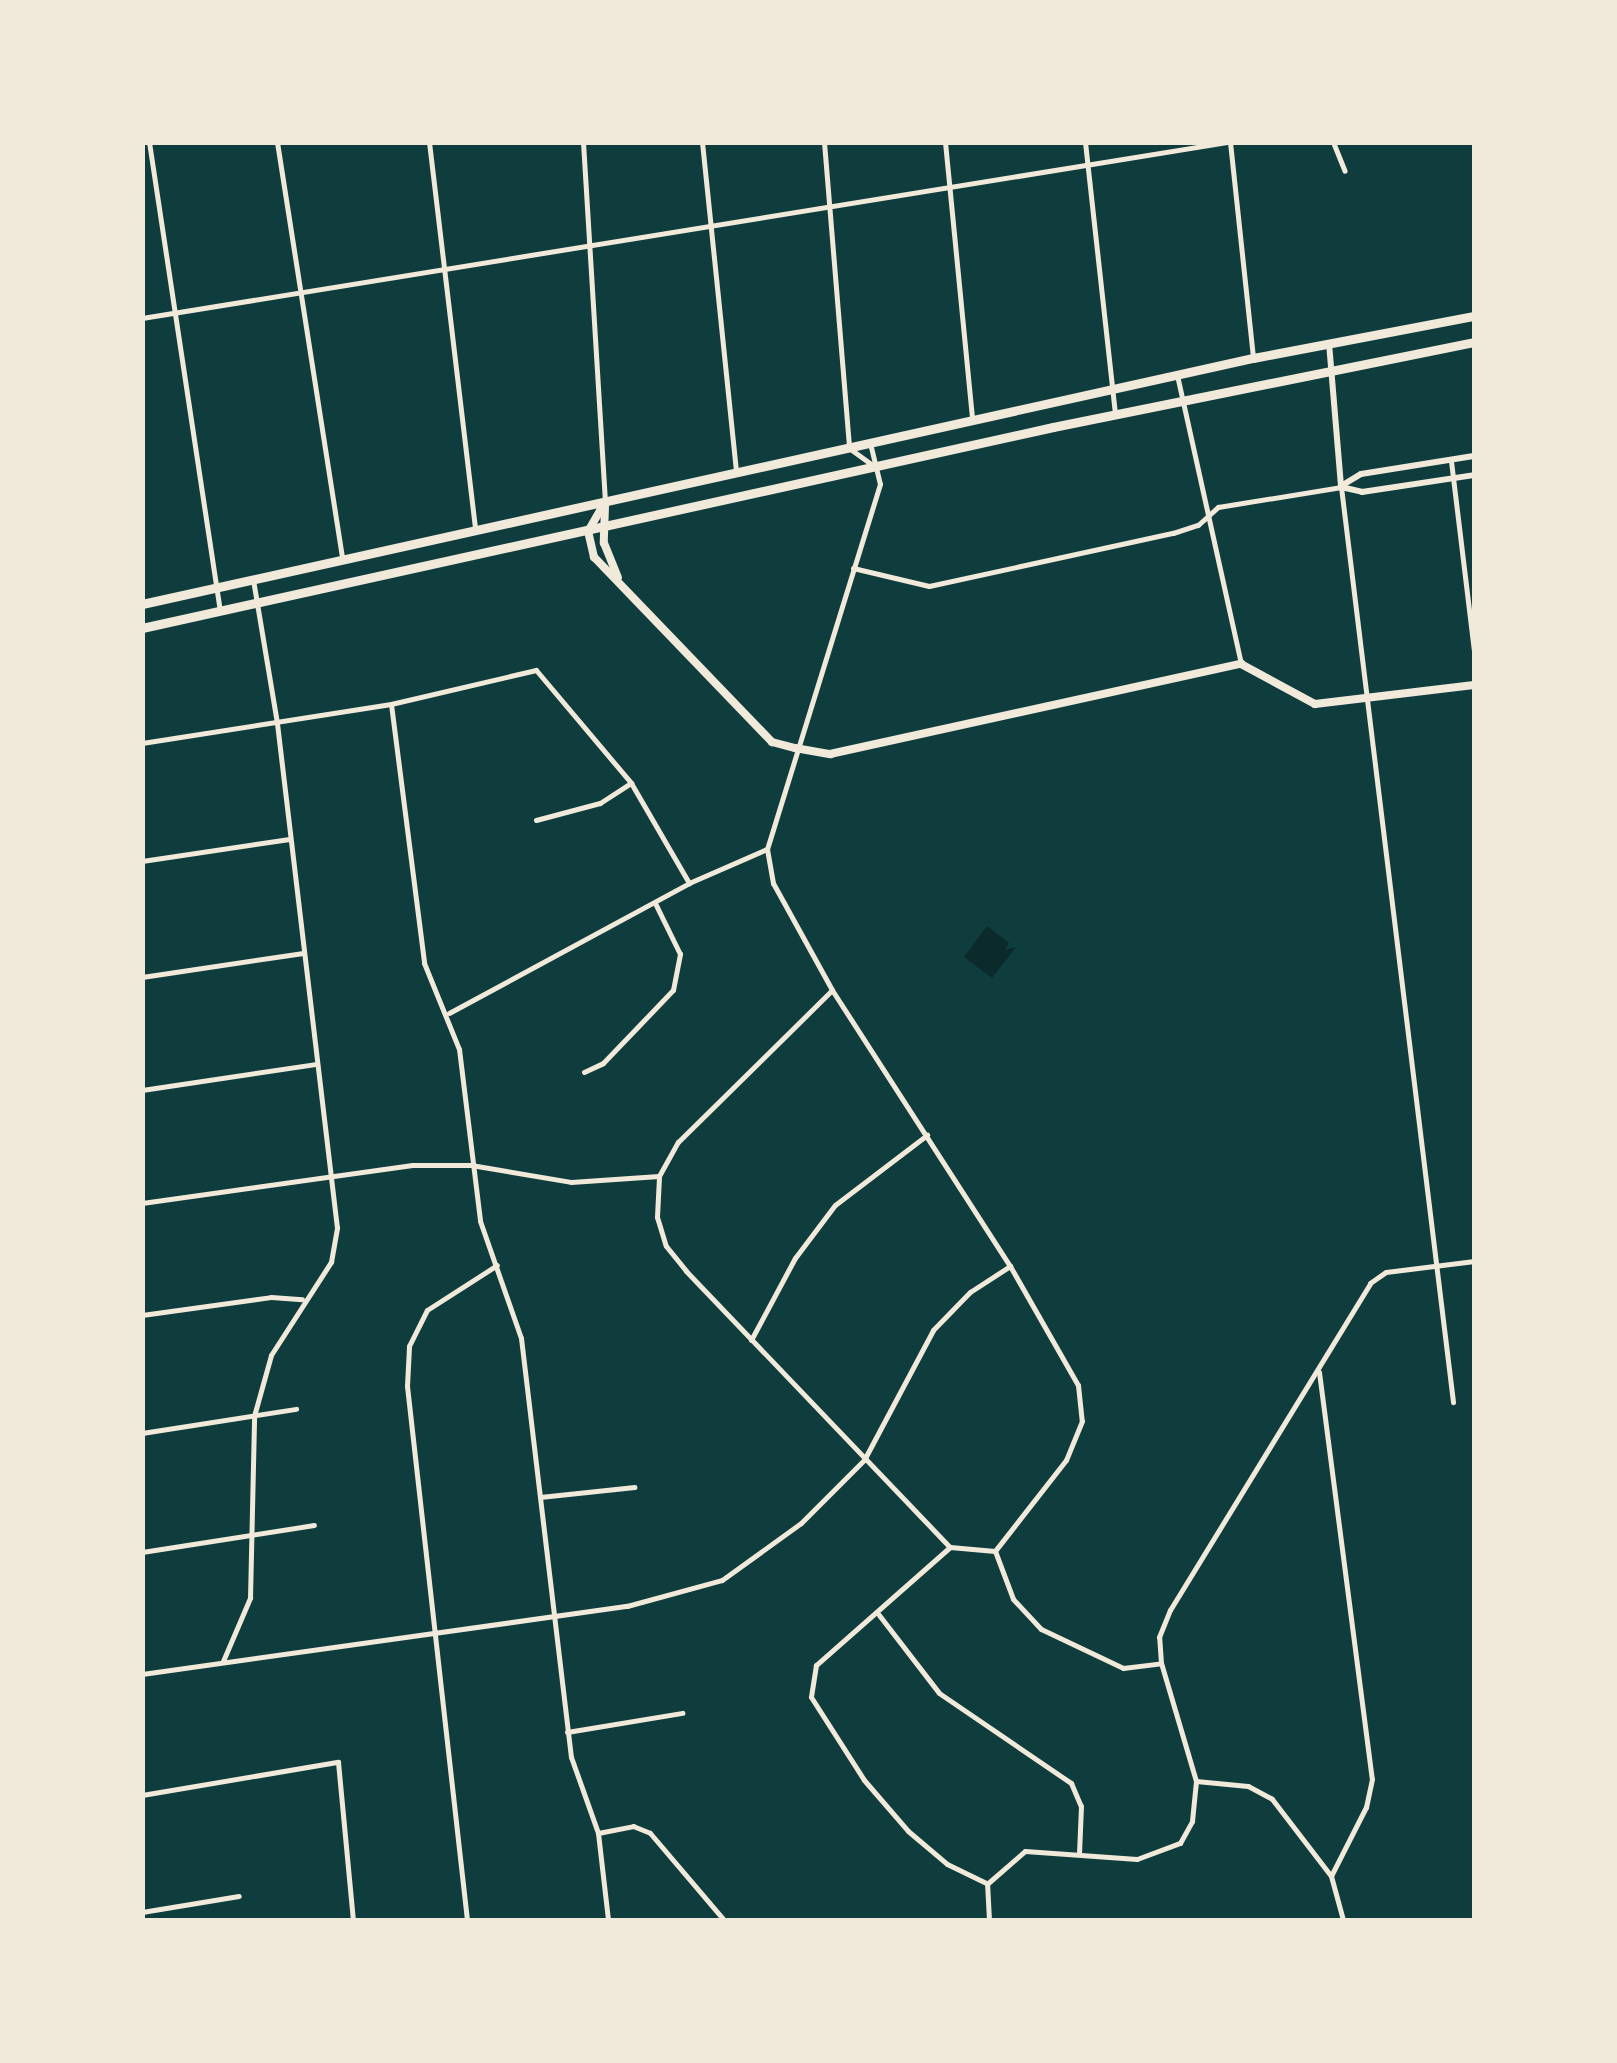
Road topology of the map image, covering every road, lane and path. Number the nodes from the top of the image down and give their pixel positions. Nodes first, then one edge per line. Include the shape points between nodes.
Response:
1 (148, 142) edge
2 (276, 142) edge
3 (429, 142) edge
4 (583, 142) edge
5 (702, 142) edge
6 (824, 142) edge
7 (944, 142) edge
8 (1086, 142) edge
9 (1229, 142) edge
10 (1333, 142) edge
11 (1088, 168) junction
12 (1345, 171) dead end
13 (949, 189) junction
14 (830, 208) junction
15 (711, 228) junction
16 (590, 248) junction
17 (445, 270) junction
18 (301, 292) junction
19 (175, 313) junction
20 (1474, 316) edge
21 (142, 318) edge
22 (1474, 342) edge
23 (1329, 343) junction
24 (1253, 358) junction
25 (1332, 368) junction
26 (1177, 375) junction
27 (1112, 390) junction
28 (1182, 399) junction
29 (1115, 414) junction
30 (972, 420) junction
31 (870, 443) junction
32 (849, 448) junction
33 (1474, 456) edge
34 (1451, 461) junction
35 (876, 467) junction
36 (736, 472) junction
37 (1474, 475) edge
38 (1453, 480) junction
39 (1340, 487) junction
40 (605, 502) junction
41 (1209, 516) junction
42 (604, 527) junction
43 (475, 530) junction
44 (588, 531) junction
45 (342, 559) junction
46 (853, 568) junction
47 (618, 577) junction
48 (253, 579) junction
49 (216, 588) junction
50 (260, 603) junction
51 (142, 604) edge
52 (220, 612) junction
53 (142, 628) edge
54 (1474, 650) edge
55 (1241, 664) junction
56 (1474, 685) edge
57 (1365, 698) junction
58 (391, 704) junction
59 (277, 723) junction
60 (142, 743) edge
61 (795, 748) junction
62 (630, 783) junction
63 (536, 820) dead end
64 (289, 838) junction
65 (767, 848) junction
66 (142, 861) edge
67 (689, 883) junction
68 (654, 902) junction
69 (302, 953) junction
70 (142, 978) edge
71 (832, 990) junction
72 (449, 1012) junction
73 (316, 1064) junction
74 (584, 1072) dead end
75 (142, 1090) edge
76 (926, 1135) junction
77 (471, 1165) junction
78 (329, 1174) junction
79 (660, 1176) junction
80 (142, 1203) edge
81 (1474, 1261) edge
82 (497, 1265) junction
83 (1010, 1266) junction
84 (1437, 1266) junction
85 (302, 1300) junction
86 (142, 1316) edge
87 (750, 1340) junction
88 (1318, 1368) junction
89 (1453, 1402) dead end
90 (296, 1409) dead end
91 (254, 1416) junction
92 (142, 1433) edge
93 (864, 1460) junction
94 (634, 1487) dead end
95 (540, 1497) junction
96 (314, 1525) dead end
97 (250, 1535) junction
98 (950, 1547) junction
99 (995, 1551) junction
100 (142, 1552) edge
101 (878, 1615) junction
102 (553, 1616) junction
103 (435, 1630) junction
104 (224, 1660) junction
105 (1161, 1662) junction
106 (142, 1674) edge
107 (682, 1713) dead end
108 (567, 1732) junction
109 (1196, 1781) junction
110 (142, 1795) edge
111 (598, 1833) junction
112 (1080, 1855) junction
113 (1331, 1876) junction
114 (987, 1884) junction
115 (239, 1896) dead end
116 (142, 1912) edge
117 (353, 1920) edge
118 (467, 1920) edge
119 (608, 1920) edge
120 (724, 1920) edge
121 (990, 1920) edge
122 (1342, 1920) edge

1 - 19 street
2 - 18 street
3 - 17 street
4 - 16 street
5 - 15 street
6 - 14 street
7 - 13 street
8 - 11 street
9 - 11 street
9 - 24 street
10 - 12 street
11 - 13 street
11 - 27 street
13 - 14 street
13 - 30 street
14 - 15 street
14 - 32 street
15 - 16 street
15 - 36 street
16 - 17 street
16 - 40 street
17 - 18 street
17 - 43 street
18 - 19 street
18 - 45 street
19 - 21 street
19 - 49 street
20 - 23 main road
22 - 25 main road
23 - 24 main road
23 - 25 street
24 - 26 main road
25 - 28 main road
25 - 39 street
26 - 27 main road
26 - 28 street
27 - 29 street
27 - 30 main road
28 - 29 main road
28 - 41 street
29 - 35 main road
30 - 31 main road
31 - 32 main road
31 - 35 street
32 - 35 street
32 - 36 main road
33 - 34 street
34 - 38 street
34 - 39 street via 1361,474
35 - 42 main road
35 - 46 street via 880,484
36 - 40 main road
37 - 38 street
38 - 39 street via 1362,492
38 - 54 street
39 - 41 street via 1282,492 1218,507
39 - 57 street
40 - 42 main road
40 - 43 main road
40 - 44 main road
41 - 46 street via 1173,532 929,586
41 - 55 street
42 - 44 main road
42 - 47 main road
43 - 45 main road
44 - 47 main road via 594,557
44 - 50 main road
45 - 48 main road
46 - 61 street
47 - 61 main road via 772,742
48 - 49 main road
48 - 50 street
49 - 51 main road
49 - 52 street
50 - 52 main road
50 - 59 street
52 - 53 main road
55 - 57 main road via 1306,702
55 - 61 main road via 830,754
56 - 57 main road
57 - 84 street
58 - 59 street
58 - 62 street via 536,670
58 - 72 street via 424,963
59 - 60 street
59 - 64 street
61 - 65 street
62 - 63 street via 600,803
62 - 67 street
64 - 66 street
64 - 69 street
65 - 67 street
65 - 71 street via 772,883
67 - 68 street
68 - 72 street
68 - 74 street via 680,954 674,990 602,1064
69 - 70 street
69 - 73 street
71 - 76 street
71 - 79 street via 678,1142
72 - 77 street
73 - 75 street
73 - 78 street
76 - 83 street
76 - 87 street via 835,1205 795,1258
77 - 78 street
77 - 79 street via 572,1182
77 - 82 street via 480,1221
78 - 80 street
78 - 85 street via 336,1246
79 - 87 street via 658,1217 666,1246
81 - 84 street
82 - 95 street via 521,1338
82 - 103 street via 427,1310 409,1346 406,1386
83 - 93 street via 970,1292 933,1330
83 - 99 street via 1078,1385 1082,1421 1066,1460
84 - 88 street via 1378,1275
84 - 89 street
85 - 86 street via 271,1297
85 - 91 street via 271,1355
87 - 93 street
88 - 105 street via 1170,1610 1159,1637
88 - 113 street via 1372,1779 1366,1807
90 - 91 street
91 - 92 street
91 - 97 street
93 - 98 street
93 - 102 street via 801,1523 722,1580 675,1598
94 - 95 street
95 - 102 street
96 - 97 street
97 - 100 street
97 - 104 street via 250,1598
98 - 99 street
98 - 101 street
99 - 105 street via 1013,1599 1041,1629 1123,1668 1143,1670
101 - 112 street via 939,1693 1071,1782 1081,1806
101 - 114 street via 816,1665 811,1697 864,1780 908,1831 947,1864
102 - 103 street
102 - 108 street
103 - 104 street
103 - 118 street
104 - 106 street
105 - 109 street
107 - 108 street
108 - 111 street via 577,1784
109 - 112 street via 1192,1821 1180,1843 1137,1859
109 - 113 street via 1248,1786 1272,1799
110 - 117 street via 338,1762
111 - 119 street
111 - 120 street via 633,1826 650,1833
112 - 114 street via 1024,1852
113 - 122 street
114 - 121 street
115 - 116 street

